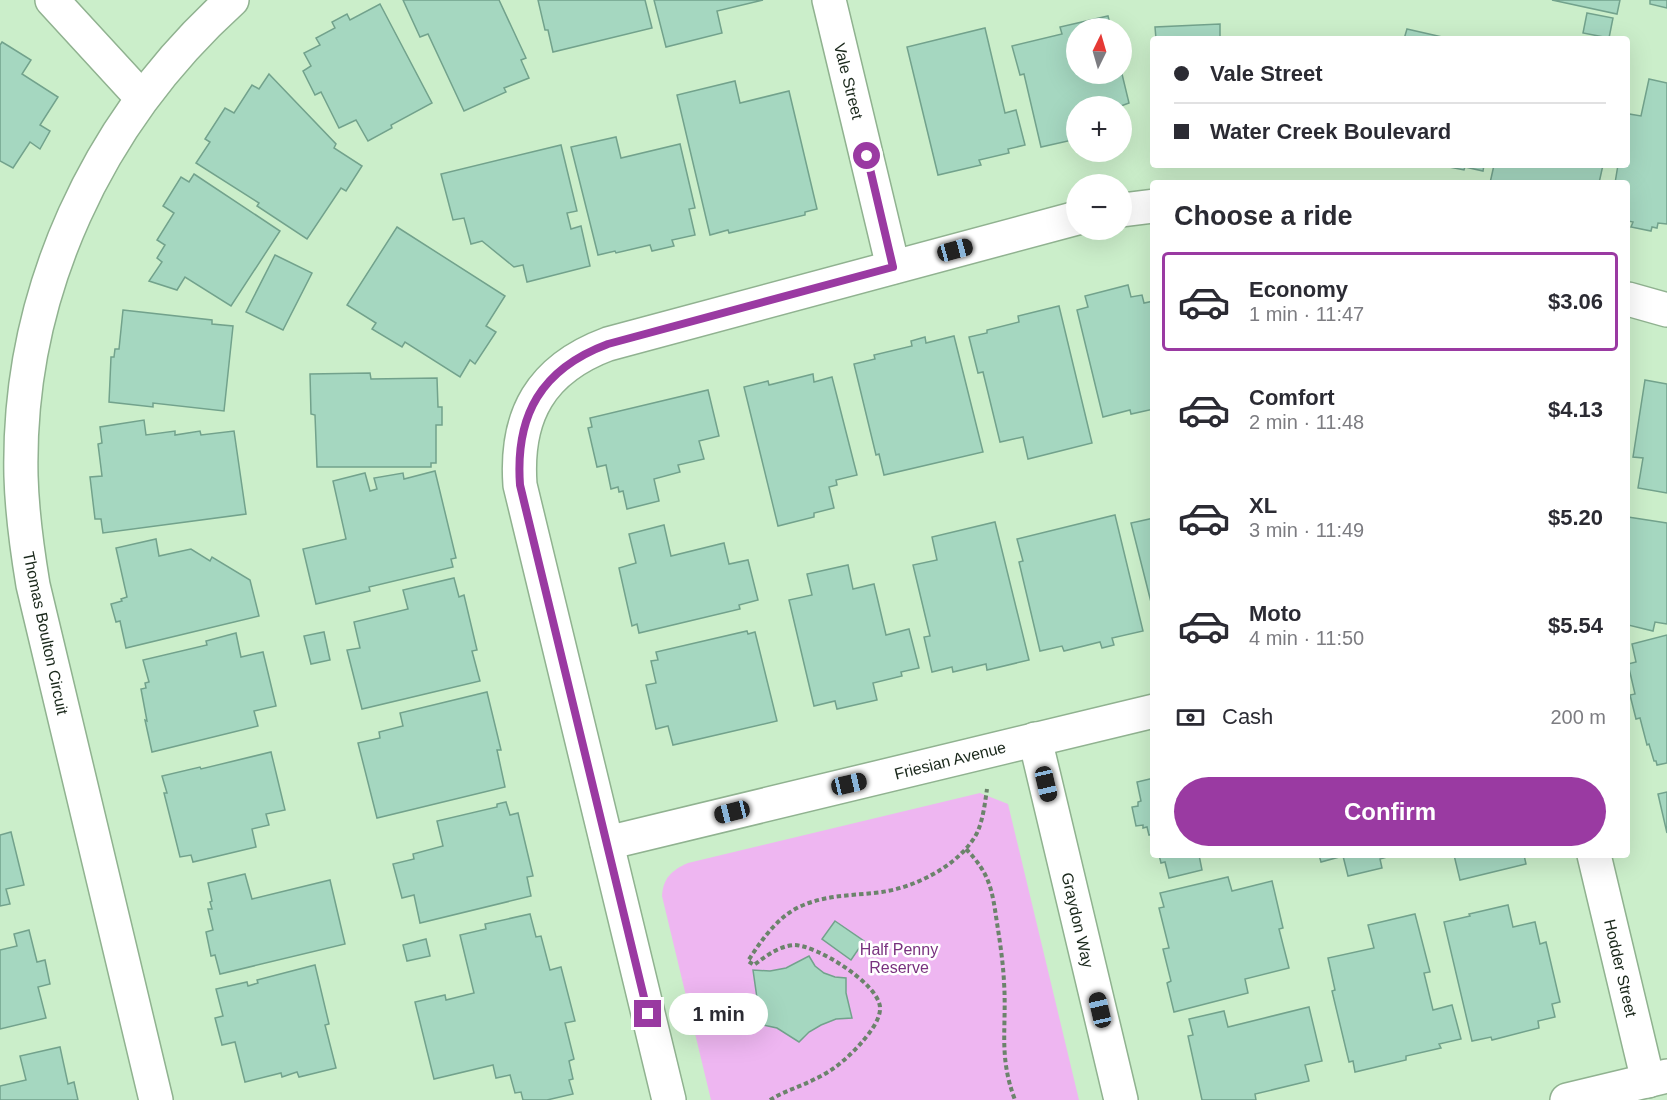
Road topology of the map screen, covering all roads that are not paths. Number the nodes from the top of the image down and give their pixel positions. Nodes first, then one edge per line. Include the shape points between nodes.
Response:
1 (52, 0) edge
2 (232, 0) edge
3 (829, 0) edge
4 (142, 98) junction
5 (1150, 206) edge
6 (1132, 209) edge
7 (1066, 221) edge
8 (893, 267) junction
9 (1630, 300) edge
10 (1667, 310) edge
11 (1150, 712) edge
12 (1035, 739) junction
13 (607, 843) junction
14 (1595, 858) edge
15 (1657, 1078) edge
16 (156, 1100) edge
17 (669, 1100) edge
18 (1121, 1100) edge
19 (1568, 1100) edge

1 - 4 street
2 - 4 street, Thomas Boulton Circuit via 167,65
3 - 8 street, Vale Street
4 - 16 street, Thomas Boulton Circuit via 102,159 56,259 29,366 21,476 24,531 33,585
5 - 6 street
7 - 8 street
8 - 13 street via 587,352 551,379 527,417 520,440 520,485
9 - 10 street
11 - 12 street, Friesian Avenue
12 - 13 street, Friesian Avenue
12 - 18 street, Graydon Way
13 - 17 street
14 - 15 street, Hodder Street
15 - 19 street

